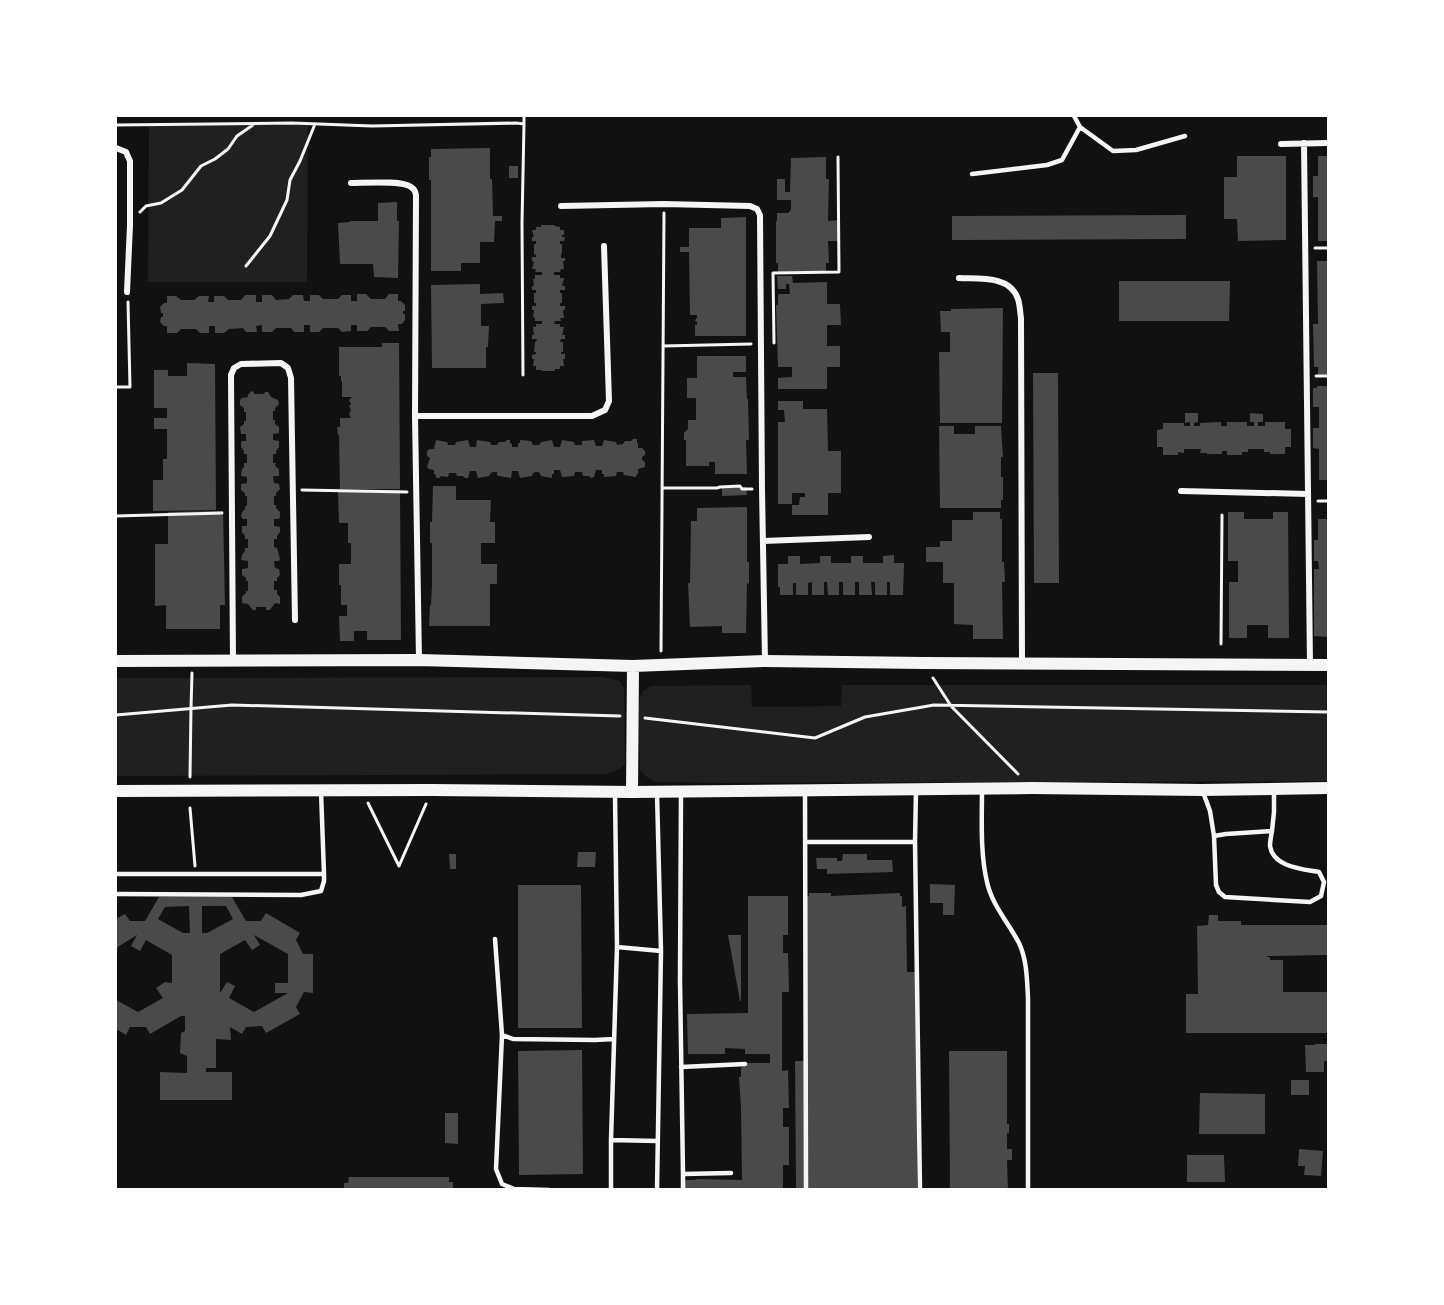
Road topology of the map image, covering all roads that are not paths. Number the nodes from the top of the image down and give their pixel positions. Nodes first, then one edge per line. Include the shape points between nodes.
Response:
1 (1074, 116) edge
2 (1080, 127) junction
3 (1185, 136) dead end
4 (1329, 142) edge
5 (1304, 143) junction
6 (1281, 144) dead end
7 (116, 148) edge
8 (972, 174) dead end
9 (351, 183) dead end
10 (561, 206) dead end
11 (604, 246) dead end
12 (959, 278) dead end
13 (127, 292) road end
14 (415, 416) junction
15 (1181, 491) dead end
16 (1308, 494) junction
17 (869, 537) dead end
18 (763, 541) junction
19 (294, 620) dead end
20 (419, 660) junction
21 (116, 661) edge
22 (233, 661) junction
23 (765, 661) junction
24 (1022, 663) junction
25 (1329, 665) edge
26 (633, 666) junction
27 (1310, 666) junction
28 (1274, 788) junction
29 (1329, 788) edge
30 (981, 789) junction
31 (321, 790) junction
32 (805, 790) junction
33 (916, 790) junction
34 (1202, 790) junction
35 (116, 791) edge
36 (615, 791) junction
37 (657, 791) junction
38 (681, 791) junction
39 (632, 792) junction
40 (1272, 831) junction
41 (1214, 836) junction
42 (805, 842) junction
43 (915, 842) junction
44 (116, 874) edge
45 (324, 874) junction
46 (116, 894) edge
47 (495, 939) dead end
48 (617, 947) junction
49 (661, 951) junction
50 (502, 1035) junction
51 (614, 1039) junction
52 (745, 1065) dead end
53 (681, 1067) junction
54 (611, 1140) junction
55 (657, 1141) junction
56 (731, 1173) dead end
57 (683, 1174) junction
58 (549, 1190) edge
59 (611, 1190) edge
60 (657, 1190) edge
61 (683, 1190) edge
62 (806, 1190) edge
63 (920, 1190) edge
64 (1028, 1190) edge

1 - 2 lane
2 - 3 lane via 1113,151 1136,150
2 - 8 lane via 1062,160
4 - 5 street
5 - 6 street
5 - 16 street
7 - 13 street via 126,152 130,161
9 - 14 street via 400,183 414,188 416,195
10 - 18 street via 664,204 757,209
11 - 14 street via 609,401 605,411 592,416
12 - 24 street via 1000,281 1012,289 1020,308
14 - 20 street
15 - 16 street
16 - 27 street
17 - 18 street
18 - 23 street
19 - 22 street via 291,378 281,363 241,364 231,375
20 - 22 main road
20 - 26 main road
21 - 22 main road
23 - 24 main road
23 - 26 main road
24 - 27 main road
25 - 27 main road
26 - 39 main road
28 - 29 main road
28 - 34 main road
28 - 40 lane
30 - 33 main road
30 - 34 main road
30 - 64 lane via 987,881 994,903 1020,945 1026,968
31 - 35 main road
31 - 36 main road
31 - 45 lane
32 - 33 main road
32 - 38 main road
32 - 42 lane
33 - 43 lane
34 - 41 lane
36 - 39 main road
36 - 48 lane
37 - 38 main road
37 - 39 main road
37 - 49 lane
38 - 53 lane
40 - 41 lane
40 - 41 lane via 1270,847 1276,858 1286,865 1319,872 1324,882 1321,896 1310,902 1225,897 1216,885
42 - 43 lane
42 - 62 lane
43 - 63 lane
44 - 45 lane
45 - 46 lane via 321,891 313,894
47 - 50 lane
48 - 49 lane
48 - 51 lane
49 - 55 lane
50 - 51 lane via 513,1039
50 - 58 lane via 496,1169 502,1184 514,1189
51 - 54 lane
52 - 53 lane
53 - 57 lane
54 - 55 lane
54 - 59 lane
55 - 60 lane
56 - 57 lane
57 - 61 lane

